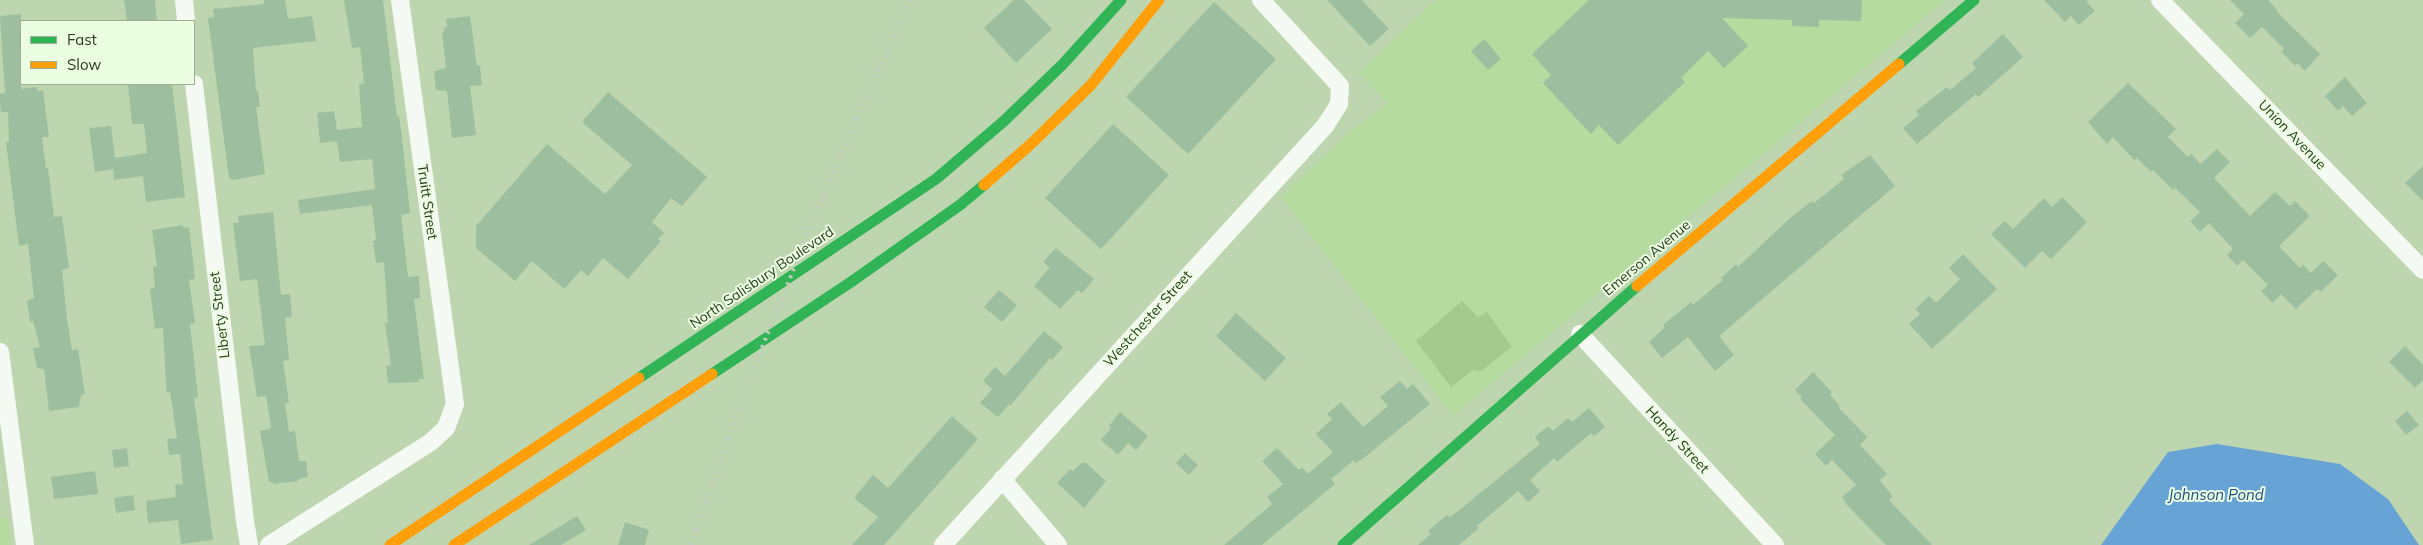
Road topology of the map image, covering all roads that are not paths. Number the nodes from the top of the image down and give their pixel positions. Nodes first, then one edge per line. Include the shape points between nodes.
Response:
1 (184, 0) edge
2 (400, 0) edge
3 (1121, 0) edge
4 (1159, 0) edge
5 (1261, 0) edge
6 (1974, 0) edge
7 (2160, 0) edge
8 (186, 20) edge
9 (194, 85) edge
10 (2423, 270) edge
11 (1580, 334) junction
12 (0, 352) edge
13 (1002, 479) junction
14 (25, 545) edge
15 (249, 545) edge
16 (269, 545) edge
17 (390, 545) edge
18 (454, 545) edge
19 (943, 545) edge
20 (1058, 545) edge
21 (1343, 545) edge
22 (1775, 545) edge

1 - 8 street
2 - 16 street, Truitt Street via 454,404 446,428 431,442
3 - 17 main road, North Salisbury Boulevard via 1063,64 1004,121 936,178
4 - 18 main road via 1092,85 1031,144 960,205 851,282
5 - 13 street, Westchester Street via 1340,86 1339,104 1325,126
6 - 11 main road, Emerson Avenue
7 - 10 street, Union Avenue
9 - 15 street, Liberty Street
11 - 21 main road, Emerson Avenue
11 - 22 street, Handy Street
12 - 14 street
13 - 19 street, Westchester Street
13 - 20 street

